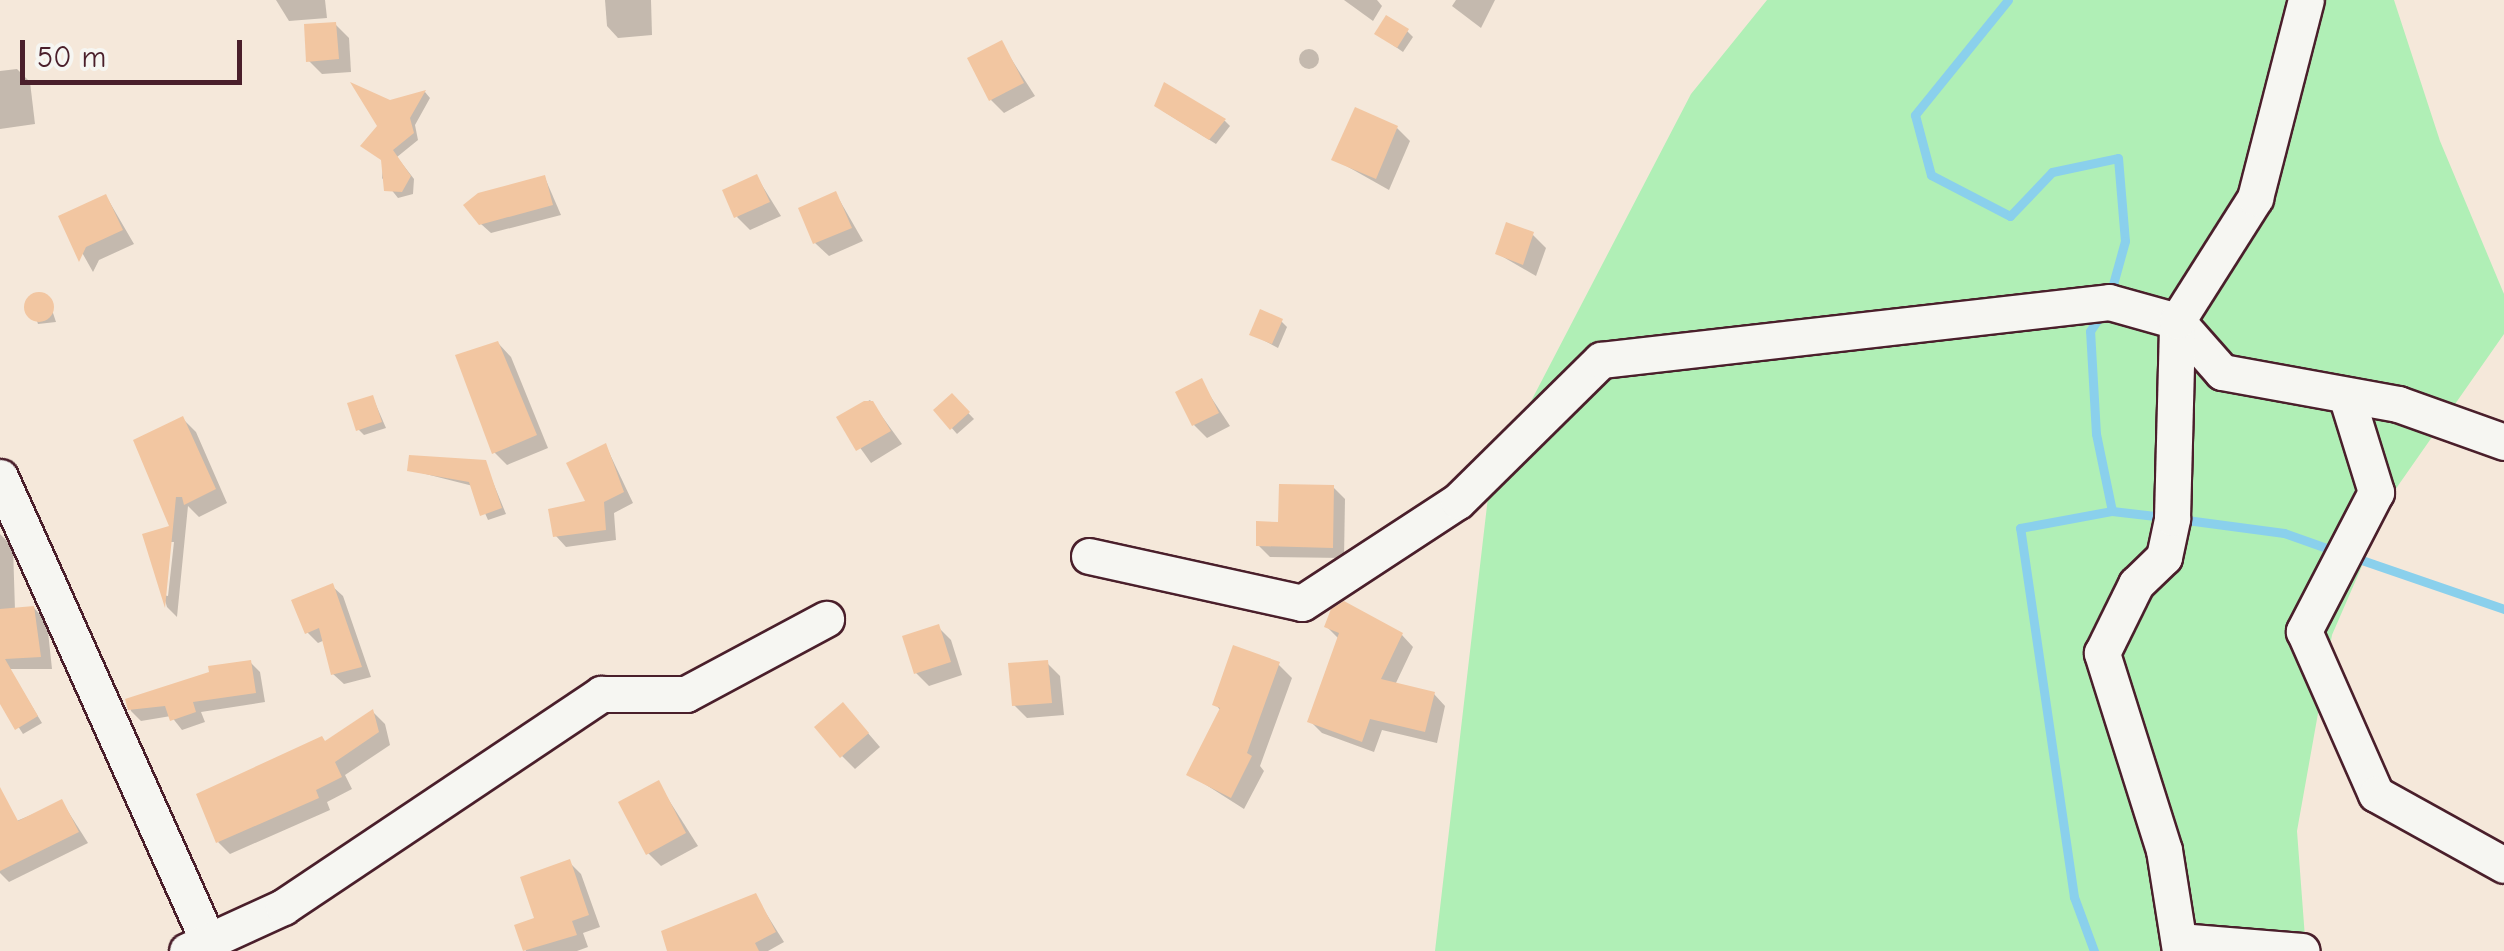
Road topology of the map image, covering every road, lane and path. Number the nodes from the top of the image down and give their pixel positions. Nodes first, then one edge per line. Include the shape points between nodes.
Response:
1 (2306, 0) edge
2 (2178, 321) junction
3 (2346, 395) junction
4 (2504, 442) edge
5 (0, 477) edge
6 (1089, 556) dead end
7 (826, 619) dead end
8 (2504, 865) edge
9 (198, 946) edge
10 (2179, 946) edge
11 (2302, 951) edge

1 - 2 street via 2255,198
2 - 3 street via 2222,372
2 - 6 street via 2109,302 1601,360 1458,501 1302,603
2 - 10 street via 2172,518 2164,557 2136,584 2102,653 2164,850
3 - 4 street via 2398,404
3 - 8 street via 2376,492 2304,631 2376,794
5 - 9 street
7 - 9 street via 686,694 601,694 283,907
10 - 11 street

